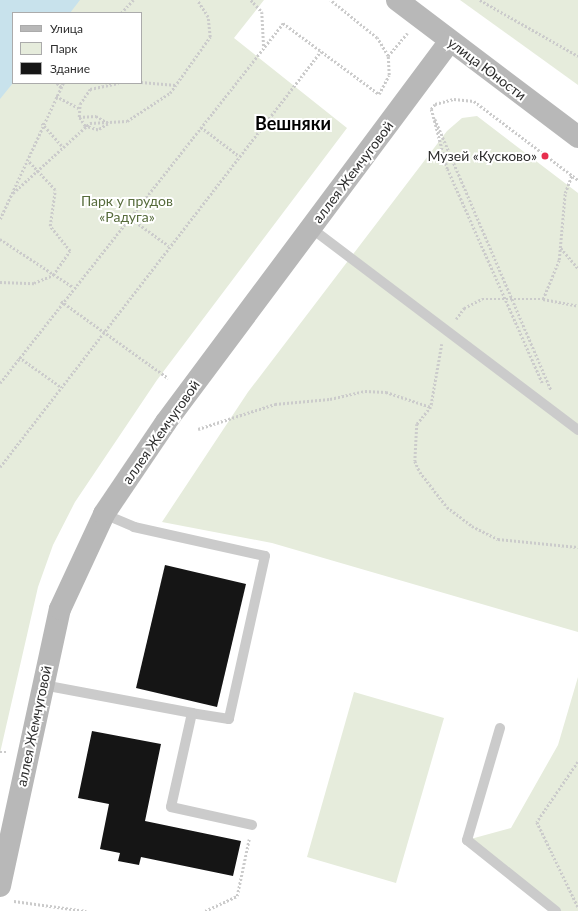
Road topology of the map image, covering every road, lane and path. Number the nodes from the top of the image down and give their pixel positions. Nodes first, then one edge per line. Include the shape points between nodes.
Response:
1 (132, 0) edge
2 (197, 0) edge
3 (251, 0) edge
4 (330, 0) edge
5 (397, 0) edge
6 (480, 0) edge
7 (122, 12) edge
8 (402, 40) dead end
9 (450, 41) junction
10 (264, 48) junction
11 (321, 51) junction
12 (388, 56) junction
13 (578, 56) edge
14 (142, 82) edge
15 (58, 84) edge
16 (62, 84) edge
17 (113, 84) edge
18 (176, 86) junction
19 (61, 87) junction
20 (56, 96) junction
21 (79, 108) junction
22 (431, 109) junction
23 (79, 117) junction
24 (42, 123) junction
25 (109, 123) junction
26 (85, 126) junction
27 (201, 127) junction
28 (578, 137) edge
29 (62, 146) junction
30 (239, 156) junction
31 (28, 161) junction
32 (36, 171) junction
33 (572, 175) junction
34 (578, 180) edge
35 (13, 193) junction
36 (129, 217) junction
37 (0, 219) edge
38 (311, 228) junction
39 (0, 239) edge
40 (169, 246) junction
41 (561, 247) junction
42 (578, 268) edge
43 (54, 275) junction
44 (0, 282) edge
45 (73, 287) junction
46 (505, 297) junction
47 (510, 297) junction
48 (543, 299) junction
49 (61, 302) junction
50 (578, 306) edge
51 (447, 331) junction
52 (103, 332) junction
53 (20, 357) junction
54 (168, 378) dead end
55 (0, 383) edge
56 (61, 387) junction
57 (432, 407) junction
58 (554, 412) junction
59 (564, 420) junction
60 (198, 429) dead end
61 (578, 430) edge
62 (0, 468) edge
63 (104, 514) junction
64 (578, 547) edge
65 (43, 685) junction
66 (192, 713) junction
67 (500, 728) dead end
68 (0, 752) edge
69 (8, 752) dead end
70 (578, 762) edge
71 (252, 825) joint
72 (3, 893) edge
73 (578, 907) edge
74 (86, 911) edge
75 (205, 911) edge
76 (556, 911) edge

1 - 7 path
2 - 18 path via 208,17 210,37
3 - 10 path via 262,12
4 - 12 path via 377,38
5 - 9 street, улица Юности
6 - 13 path
8 - 12 path
9 - 28 street, улица Юности
9 - 38 street, аллея Жемчуговой
10 - 11 path via 283,23
10 - 27 path
11 - 12 path via 379,94 389,75
11 - 30 path
14 - 18 path
15 - 19 path
16 - 19 path
17 - 21 path via 90,89
18 - 25 path via 146,112 127,121
19 - 20 path
20 - 21 path
20 - 24 path
21 - 23 path
22 - 33 path via 435,104 454,99 474,101
22 - 46 path via 446,169
22 - 47 path
23 - 25 path via 96,116
23 - 26 path
24 - 29 path
24 - 31 path
25 - 26 path
25 - 26 path via 98,130
26 - 29 path
27 - 30 path
27 - 36 path
29 - 32 path
30 - 40 path
31 - 32 path
31 - 35 path
32 - 35 path
32 - 43 path via 55,190 50,226 70,251
33 - 34 path
33 - 41 path via 565,193
35 - 37 path
36 - 40 path
36 - 45 path
38 - 51 lane
38 - 63 street, аллея Жемчуговой via 166,422
39 - 43 path
40 - 52 path
41 - 42 path
41 - 48 path via 554,277
43 - 44 path via 34,283
43 - 45 path
45 - 49 path
46 - 47 path
46 - 51 path via 473,303
46 - 58 path
47 - 48 path
47 - 59 path
48 - 50 path
49 - 52 path
49 - 53 path
51 - 57 path via 437,361
51 - 58 lane
52 - 54 path
52 - 56 path
53 - 55 path
53 - 56 path
56 - 62 path
57 - 60 path via 386,392 365,390 330,399 275,404
57 - 64 path via 417,424 415,461 435,495 447,507 472,526 498,539
58 - 59 lane
59 - 61 lane
63 - 65 street, аллея Жемчуговой via 60,610
63 - 66 lane via 134,527 265,556 229,720
65 - 66 lane
65 - 72 street, аллея Жемчуговой
66 - 71 lane via 171,807
67 - 76 lane via 467,840
68 - 69 path
70 - 73 path via 537,822
71 - 75 path via 237,896
72 - 74 path

